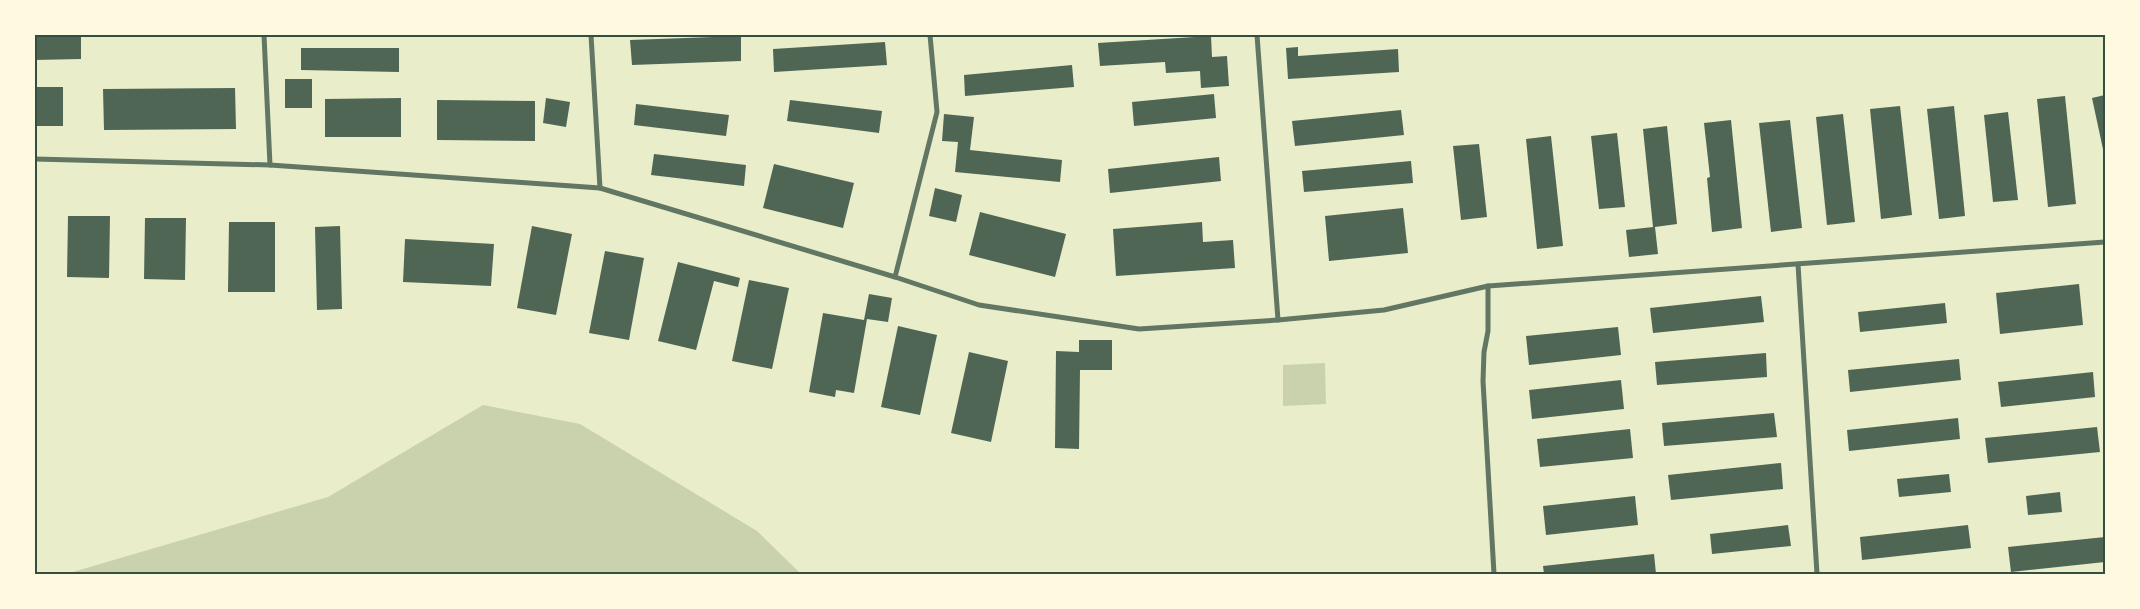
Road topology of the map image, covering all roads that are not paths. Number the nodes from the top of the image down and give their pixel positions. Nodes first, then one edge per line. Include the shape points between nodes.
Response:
1 (264, 35) edge
2 (591, 35) edge
3 (930, 35) edge
4 (1257, 35) edge
5 (35, 159) edge
6 (270, 165) junction
7 (600, 188) junction
8 (2105, 242) edge
9 (1798, 264) junction
10 (895, 277) junction
11 (1488, 286) junction
12 (1278, 320) junction
13 (1494, 574) edge
14 (1817, 574) edge

1 - 6 street
2 - 7 street
3 - 10 street via 936,112
4 - 12 street
5 - 6 street
6 - 7 street
7 - 10 street
8 - 9 street
9 - 11 street
9 - 14 street
10 - 12 street via 979,304 1139,329
11 - 12 street via 1384,310
11 - 13 street via 1483,381

